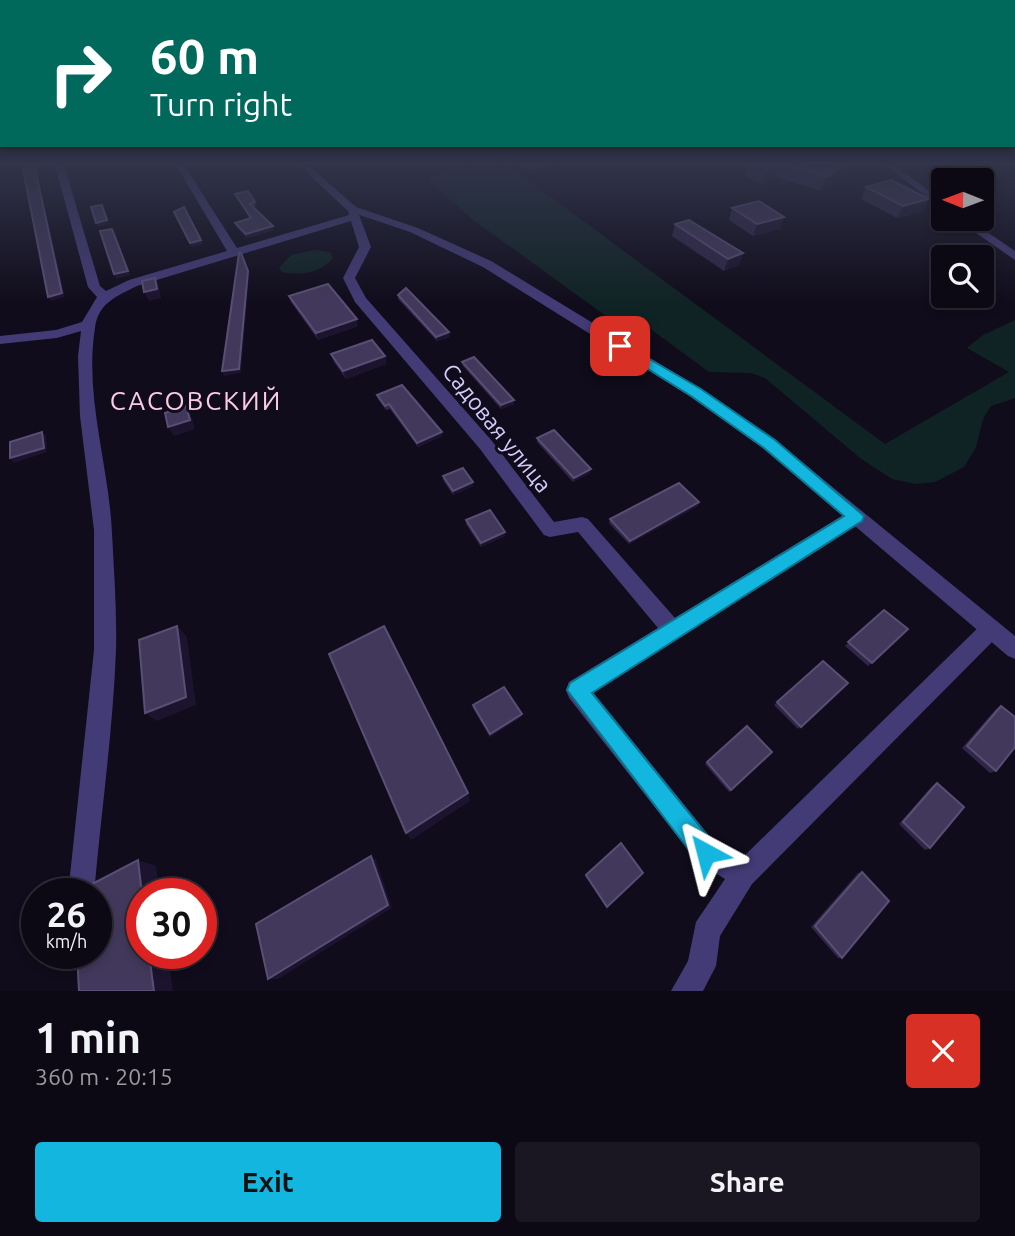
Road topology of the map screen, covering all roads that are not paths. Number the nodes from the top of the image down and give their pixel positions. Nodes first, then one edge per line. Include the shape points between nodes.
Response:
1 (72, 211) edge
2 (209, 211) edge
3 (353, 213) junction
4 (979, 231) edge
5 (234, 252) junction
6 (1015, 256) edge
7 (104, 297) junction
8 (88, 325) junction
9 (0, 340) edge
10 (856, 516) junction
11 (991, 629) junction
12 (673, 631) junction
13 (1015, 649) edge
14 (743, 875) junction
15 (83, 878) edge
16 (685, 991) edge

1 - 7 street via 94,287
2 - 5 street
3 - 5 street
3 - 10 street via 414,230 487,264 696,393 769,444
3 - 12 street, Садовая улица via 365,247 349,278 360,299 486,445 550,530 582,524
4 - 6 street
5 - 7 street
7 - 8 street
8 - 9 street via 57,334
8 - 15 street via 85,368 103,530 104,650
10 - 11 street
10 - 12 street
11 - 13 street
11 - 14 street
12 - 14 street via 577,690 706,853
14 - 16 street via 706,932 702,966

